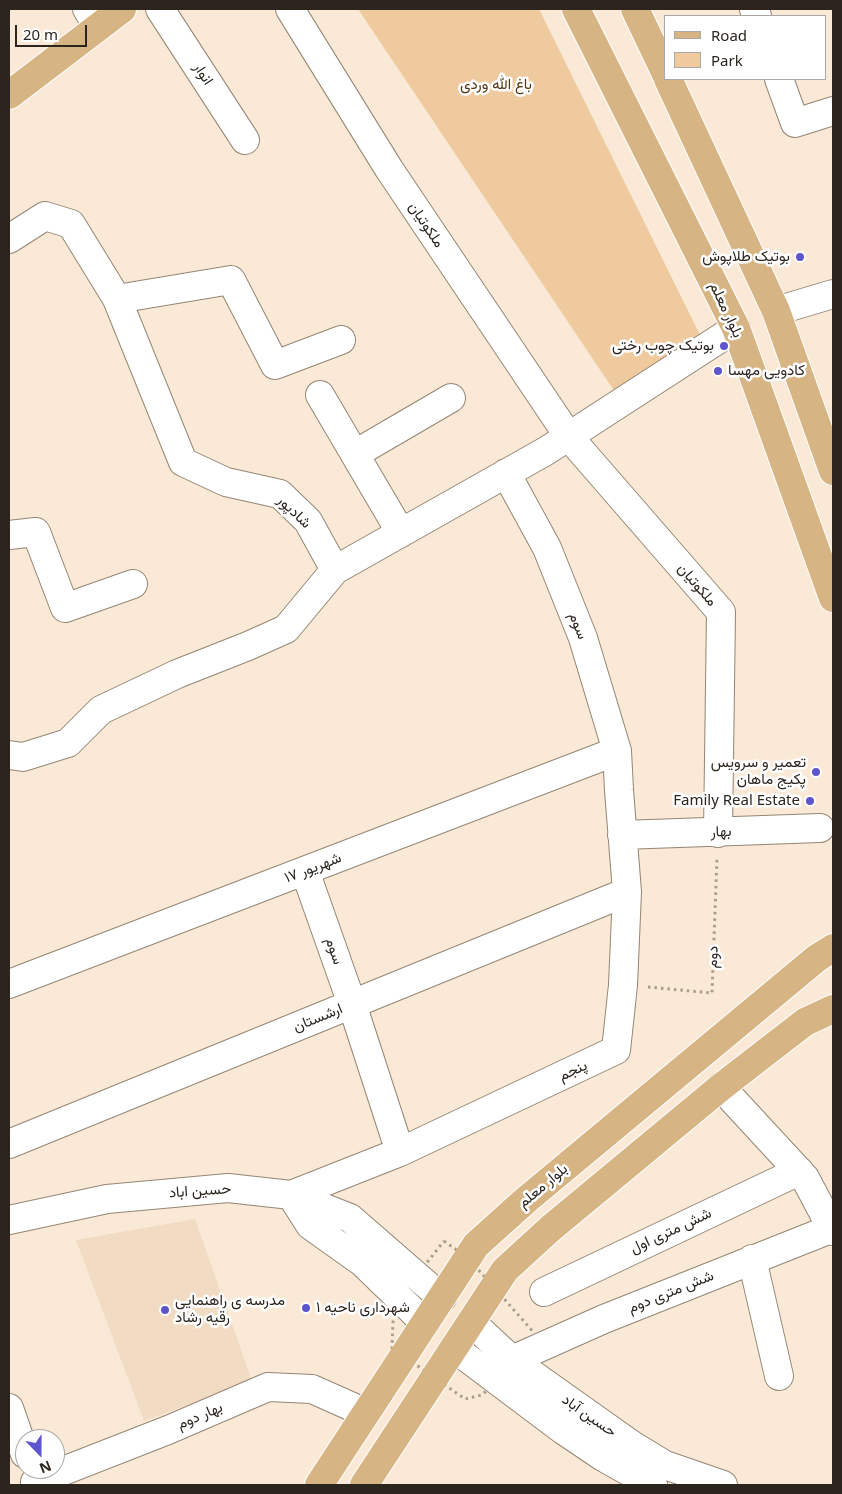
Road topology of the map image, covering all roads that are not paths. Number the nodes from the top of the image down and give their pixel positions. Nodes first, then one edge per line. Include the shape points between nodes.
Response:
1 (122, 9) edge
2 (160, 9) edge
3 (290, 9) edge
4 (576, 9) edge
5 (635, 9) edge
6 (92, 18) edge
7 (664, 70) edge
8 (668, 80) edge
9 (779, 80) edge
10 (9, 94) edge
11 (833, 111) edge
12 (245, 140) dead end
13 (9, 239) edge
14 (833, 294) edge
15 (117, 299) junction
16 (776, 311) junction
17 (736, 328) junction
18 (341, 340) dead end
19 (320, 396) dead end
20 (451, 398) dead end
21 (569, 437) junction
22 (355, 454) junction
23 (833, 471) edge
24 (506, 473) junction
25 (401, 533) junction
26 (9, 535) edge
27 (335, 570) junction
28 (133, 584) dead end
29 (833, 598) edge
30 (617, 751) junction
31 (9, 754) edge
32 (618, 790) joint
33 (820, 828) dead end
34 (718, 833) junction
35 (622, 835) junction
36 (306, 871) junction
37 (627, 892) junction
38 (833, 931) edge
39 (825, 954) edge
40 (9, 984) edge
41 (352, 1004) junction
42 (833, 1009) edge
43 (721, 1087) junction
44 (9, 1144) edge
45 (400, 1152) junction
46 (798, 1171) junction
47 (290, 1195) junction
48 (9, 1220) edge
49 (833, 1230) edge
50 (752, 1259) junction
51 (544, 1292) dead end
52 (442, 1298) junction
53 (471, 1322) junction
54 (425, 1323) junction
55 (454, 1348) junction
56 (512, 1360) junction
57 (779, 1376) dead end
58 (9, 1408) edge
59 (366, 1413) junction
60 (16, 1429) edge
61 (65, 1468) edge
62 (649, 1474) edge
63 (319, 1485) edge
64 (364, 1485) edge
65 (723, 1485) edge

1 - 6 main road
2 - 12 street, انوار
3 - 21 street, ملکوتیان via 389,169
4 - 17 main road, بلوار معلم
5 - 7 main road
6 - 10 main road
8 - 16 main road
9 - 11 street via 795,123
13 - 15 street, شادپور via 45,216 71,224
14 - 16 street
15 - 18 street via 232,280 275,366
15 - 27 street, شادپور via 183,462 226,482 280,494 308,521
16 - 23 main road
17 - 21 street
17 - 29 main road, بلوار معلم
19 - 22 street
20 - 22 street
21 - 24 street
21 - 34 street, ملکوتیان via 721,612
22 - 25 street
24 - 25 street
24 - 30 street, سوم via 547,548 576,620
25 - 27 street
26 - 28 street via 36,532 65,608
27 - 31 street via 286,628 101,710 68,743 23,757
30 - 32 street, سوم
30 - 36 street, ۱۷ شهریور
32 - 35 street, پنجم
33 - 34 street, بهار
34 - 35 street, بهار
35 - 37 street, پنجم
36 - 40 street, ۱۷ شهریور
36 - 41 street, سوم
37 - 41 street, ارشستان
37 - 45 street, پنجم via 616,1050
38 - 39 main road, بلوار معلم
39 - 52 main road, بلوار معلم via 526,1200 476,1245
41 - 44 street, ارشستان
41 - 45 street
42 - 43 main road via 805,1022
43 - 46 street, شش متری دوم
43 - 53 main road via 505,1270
45 - 47 street, پنجم
46 - 49 street, شش متری دوم via 806,1178
46 - 51 street, شش متری اول
47 - 48 street, حسین اباد via 228,1188 107,1199
47 - 52 street, حسین اباد via 350,1218
47 - 54 street via 310,1225 362,1262
49 - 50 street, شش متری دوم
50 - 56 street, شش متری دوم
50 - 57 street
52 - 53 main road
52 - 54 main road, بلوار معلم
53 - 55 main road
53 - 56 street, حسین آباد
54 - 55 main road
54 - 59 main road, بلوار معلم
55 - 62 street, حسین آباد via 602,1457
55 - 64 main road
56 - 62 street, حسین آباد via 565,1399
58 - 60 street
59 - 61 street, بهار دوم via 312,1389 268,1386 168,1430
59 - 63 main road, بلوار معلم
62 - 65 street, حسین آباد

